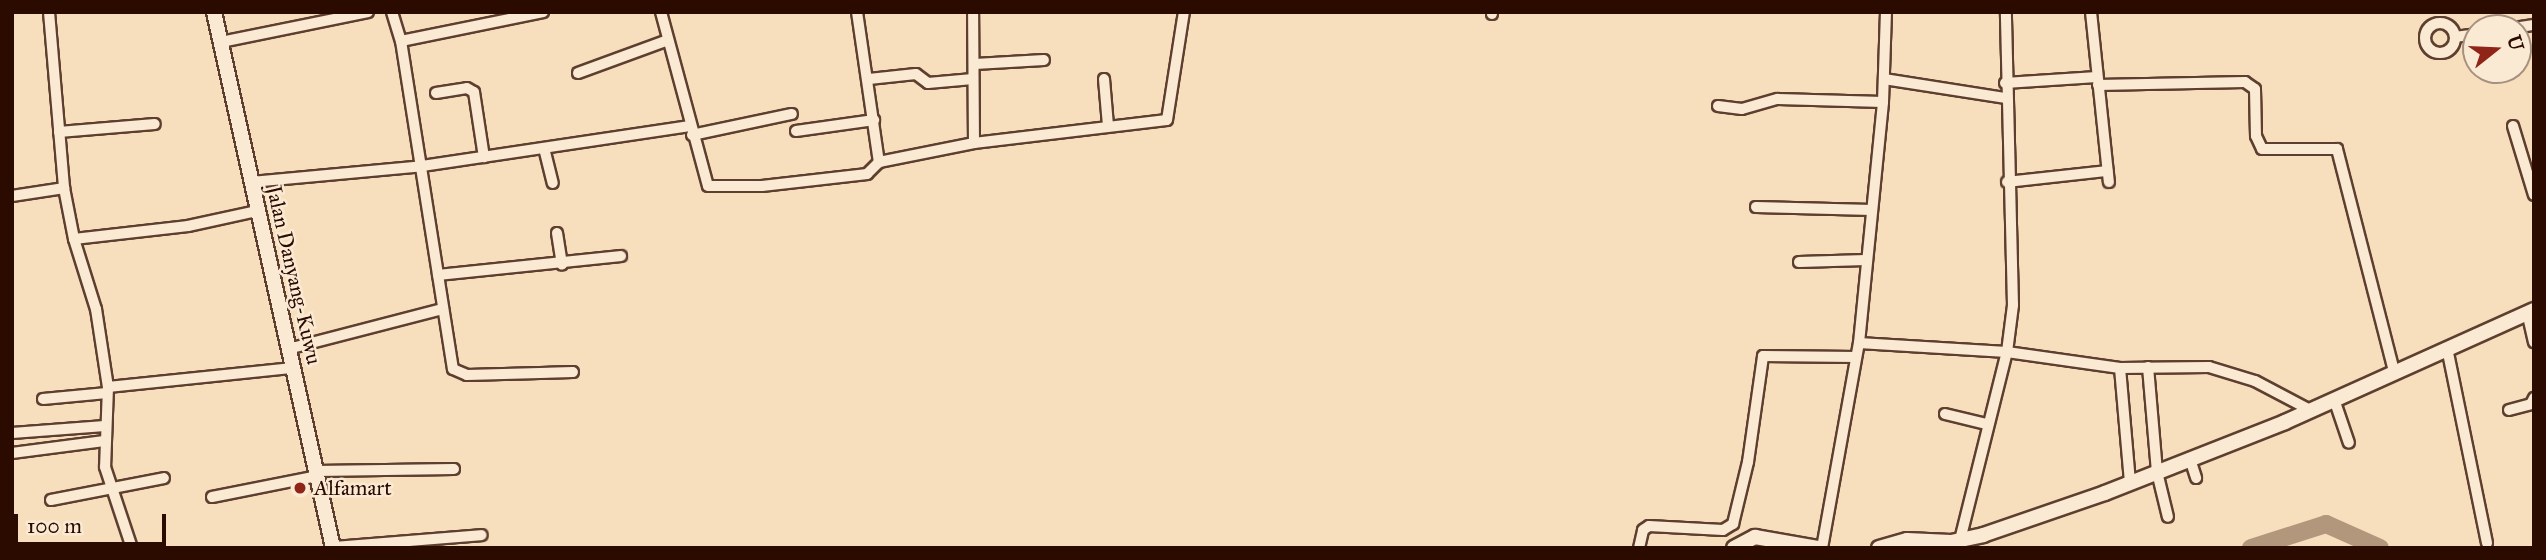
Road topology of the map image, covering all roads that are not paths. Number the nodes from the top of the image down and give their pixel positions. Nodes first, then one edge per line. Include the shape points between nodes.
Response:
1 (49, 12) edge
2 (214, 12) edge
3 (368, 12) edge
4 (392, 12) edge
5 (543, 12) edge
6 (662, 12) edge
7 (857, 12) edge
8 (973, 12) edge
9 (1184, 12) edge
10 (1886, 12) edge
11 (2006, 12) edge
12 (2091, 12) edge
13 (2434, 18) edge
14 (2462, 36) edge
15 (2455, 37) junction
16 (668, 40) junction
17 (401, 41) junction
18 (221, 42) junction
19 (1044, 60) dead end
20 (975, 64) junction
21 (578, 73) dead end
22 (869, 79) junction
23 (973, 79) junction
24 (1104, 79) dead end
25 (1884, 79) junction
26 (2098, 81) junction
27 (2005, 83) junction
28 (436, 93) dead end
29 (2005, 98) junction
30 (1883, 102) junction
31 (1718, 106) dead end
32 (792, 114) dead end
33 (874, 120) junction
34 (155, 124) dead end
35 (1108, 126) junction
36 (2513, 126) dead end
37 (691, 130) junction
38 (796, 131) dead end
39 (60, 132) junction
40 (974, 143) junction
41 (544, 148) junction
42 (485, 157) junction
43 (878, 162) junction
44 (422, 166) junction
45 (251, 182) junction
46 (2007, 182) junction
47 (553, 183) dead end
48 (64, 188) junction
49 (2534, 195) edge
50 (12, 196) edge
51 (1756, 207) dead end
52 (257, 211) junction
53 (1872, 211) junction
54 (558, 233) dead end
55 (74, 239) junction
56 (621, 256) dead end
57 (1866, 260) junction
58 (1799, 262) dead end
59 (562, 265) junction
60 (438, 275) junction
61 (443, 309) junction
62 (2530, 311) edge
63 (2534, 342) edge
64 (1859, 343) junction
65 (2447, 348) junction
66 (288, 349) junction
67 (2007, 352) junction
68 (1856, 357) junction
69 (2148, 366) junction
70 (293, 368) junction
71 (2120, 368) junction
72 (2394, 371) junction
73 (573, 372) dead end
74 (107, 390) junction
75 (2334, 398) junction
76 (2534, 398) edge
77 (43, 399) dead end
78 (2310, 410) junction
79 (2509, 410) dead end
80 (1945, 414) dead end
81 (1986, 424) junction
82 (105, 426) junction
83 (12, 433) edge
84 (104, 441) junction
85 (2349, 443) dead end
86 (12, 453) edge
87 (2190, 458) junction
88 (454, 469) dead end
89 (2157, 472) junction
90 (316, 473) junction
91 (164, 478) dead end
92 (2196, 478) dead end
93 (2130, 482) junction
94 (112, 490) junction
95 (212, 497) dead end
96 (51, 500) dead end
97 (2168, 517) dead end
98 (1729, 528) junction
99 (482, 536) dead end
100 (1960, 540) junction
101 (2487, 543) dead end
102 (1737, 545) edge
103 (333, 547) edge
104 (132, 548) edge
105 (1639, 548) edge
106 (1821, 548) edge
107 (1879, 548) edge

1 - 39 street
2 - 18 street, Jalan Danyang-Kuwu
3 - 18 street
4 - 17 street
5 - 17 street
6 - 16 street
7 - 22 street
8 - 20 street
9 - 35 street via 1167,120
10 - 25 street
11 - 27 street
12 - 26 street
13 - 15 street
13 - 15 street via 2424,38 2433,52 2447,52
14 - 15 street
16 - 21 street
16 - 37 street
17 - 44 street
18 - 45 street, Jalan Danyang-Kuwu
19 - 20 street
20 - 23 street
22 - 23 street via 908,74 928,83
22 - 33 street
23 - 40 street
24 - 35 street
25 - 29 street
25 - 30 street
26 - 27 street
26 - 46 street via 2108,176
26 - 72 street via 2245,82 2255,89 2256,136 2262,149 2337,149
27 - 29 street
28 - 42 street via 473,91
29 - 46 street
30 - 31 street via 1778,99 1742,109
30 - 53 street
32 - 37 street
33 - 38 street
33 - 43 street
34 - 39 street
35 - 40 street
36 - 49 street
37 - 41 street
37 - 43 street via 711,187 867,174
39 - 48 street
40 - 43 street
41 - 42 street
41 - 47 street
42 - 44 street
44 - 45 street
44 - 60 street
45 - 52 street, Jalan Danyang-Kuwu
46 - 67 street via 2013,305
48 - 50 street
48 - 55 street
51 - 53 street
52 - 55 street via 188,226
52 - 66 street, Jalan Danyang-Kuwu
53 - 57 street
54 - 59 street
55 - 74 street via 96,309
56 - 59 street
57 - 58 street
57 - 64 street
59 - 60 street
60 - 61 street
61 - 66 street
61 - 73 street via 449,357 460,374
62 - 63 street
62 - 65 street
64 - 67 street
64 - 68 street
65 - 72 street
65 - 101 street
66 - 70 street, Jalan Danyang-Kuwu
67 - 71 street
67 - 81 street
68 - 98 street via 1763,356 1748,462 1737,515
68 - 106 street
69 - 71 street
69 - 78 street via 2188,365 2228,372
69 - 89 street
70 - 74 street
70 - 90 street, Jalan Danyang-Kuwu
71 - 93 street
72 - 75 street
74 - 77 street
74 - 82 street
75 - 78 street
75 - 85 street
76 - 79 street via 2531,404
78 - 87 street
80 - 81 street
81 - 100 street
82 - 83 street
82 - 84 street
84 - 86 street
84 - 94 street
87 - 89 street
87 - 92 street
88 - 90 street
89 - 93 street
89 - 97 street
90 - 95 street
90 - 103 street, Jalan Danyang-Kuwu
91 - 94 street
93 - 100 street
94 - 96 street
94 - 104 street
98 - 102 street
98 - 105 street via 1649,526 1643,530
99 - 103 street
100 - 107 street via 1907,540
102 - 106 street via 1755,537

